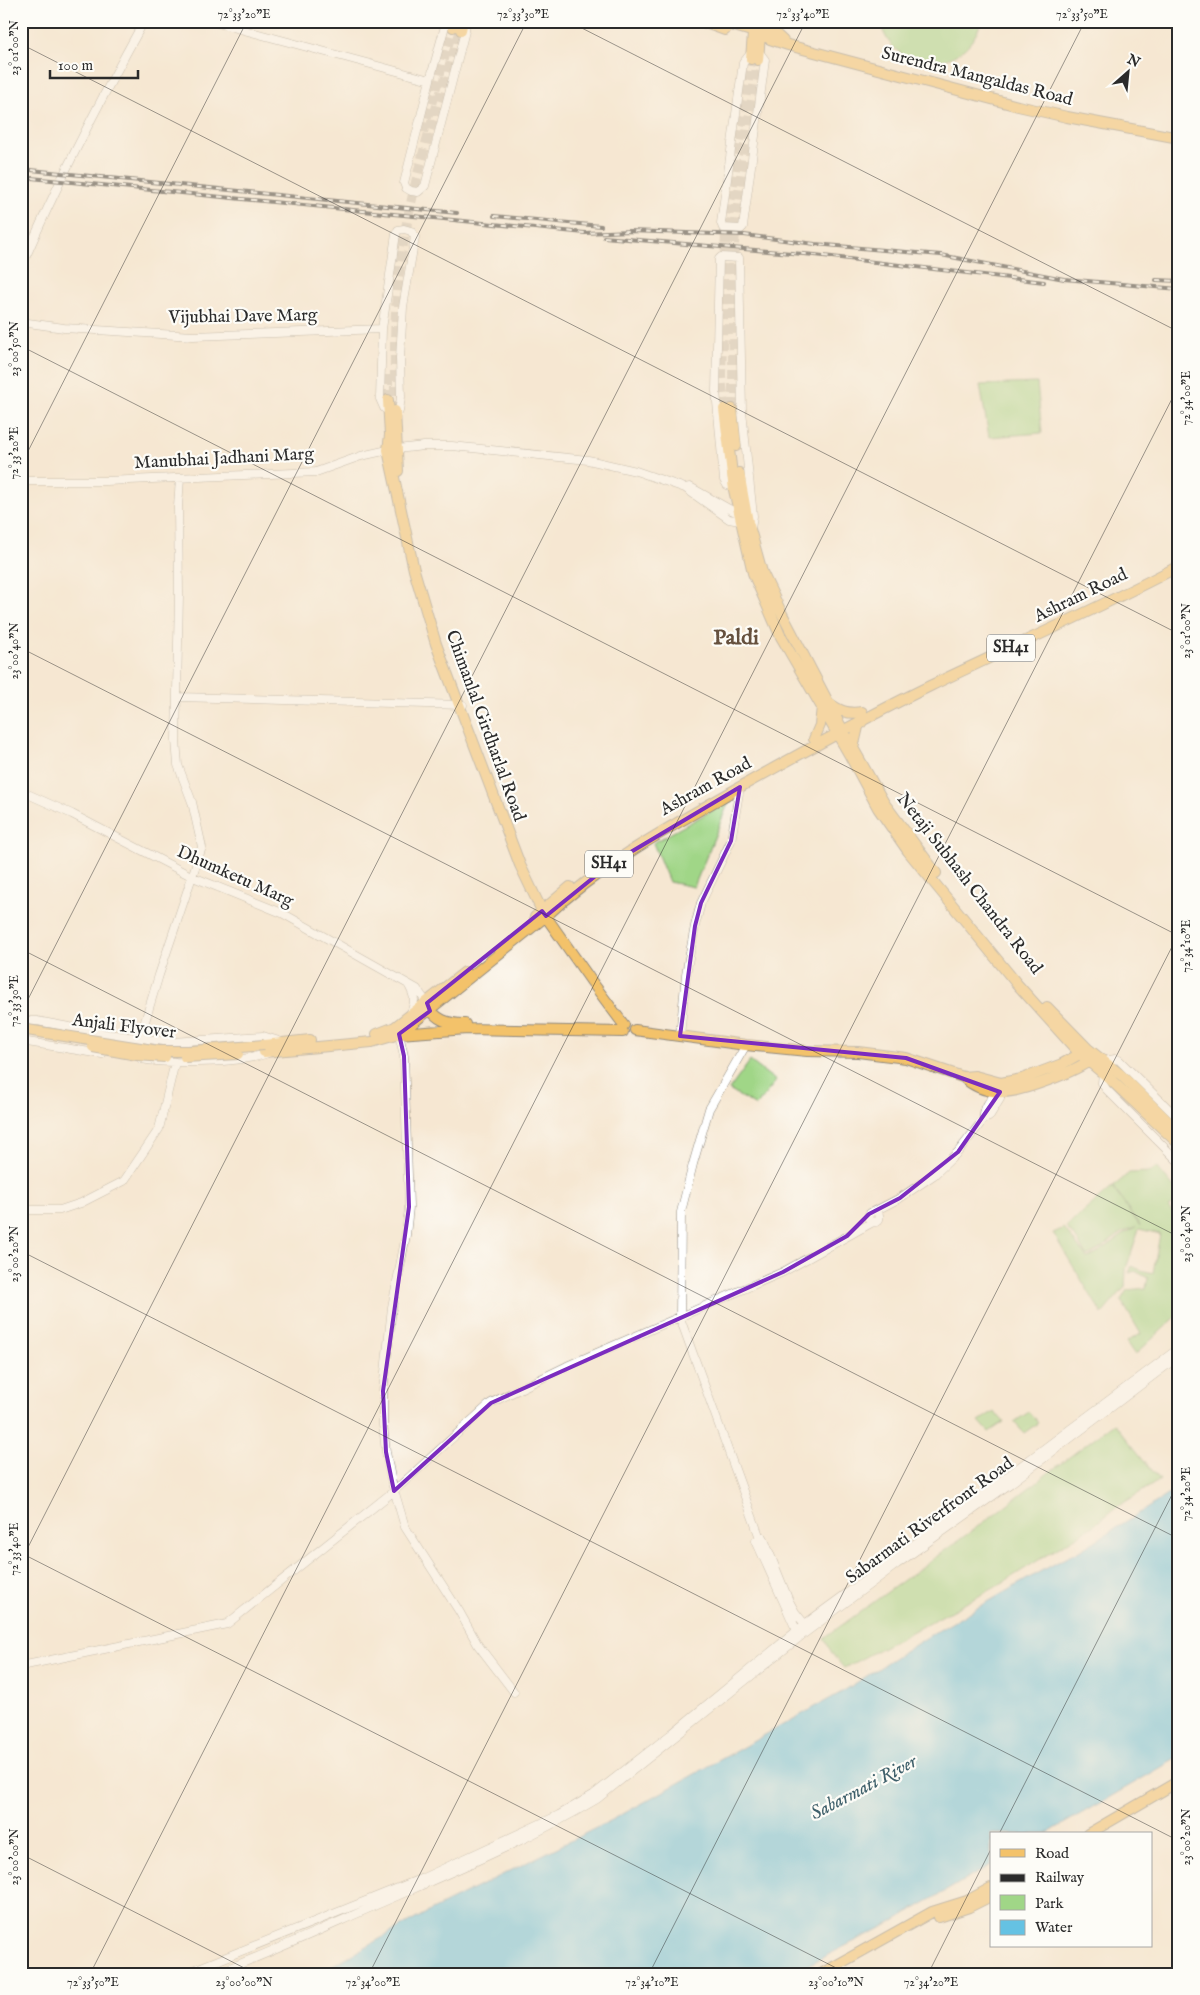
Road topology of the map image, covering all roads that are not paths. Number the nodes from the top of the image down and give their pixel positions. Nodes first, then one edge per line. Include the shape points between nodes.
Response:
1 (144, 21) edge
2 (210, 21) edge
3 (700, 21) edge
4 (718, 21) edge
5 (761, 21) edge
6 (767, 21) edge
7 (458, 24) edge
8 (759, 34) edge
9 (788, 45) junction
10 (755, 56) junction
11 (430, 80) junction
12 (1179, 138) edge
13 (21, 268) edge
14 (21, 322) edge
15 (382, 329) junction
16 (388, 400) tunnel mouth
17 (393, 413) junction
18 (394, 448) junction
19 (180, 478) junction
20 (21, 481) edge
21 (734, 487) junction
22 (745, 521) junction
23 (1179, 559) edge
24 (1179, 566) edge
25 (178, 697) junction
26 (461, 704) junction
27 (826, 705) junction
28 (863, 715) junction
29 (839, 729) junction
30 (817, 741) junction
31 (851, 751) junction
32 (740, 787) junction
33 (21, 791) edge
34 (193, 877) junction
35 (547, 911) junction
36 (408, 984) junction
37 (428, 1007) junction
38 (410, 1016) junction
39 (21, 1021) edge
40 (33, 1022) junction
41 (627, 1027) junction
42 (21, 1029) edge
43 (397, 1031) junction
44 (21, 1036) edge
45 (680, 1036) junction
46 (140, 1038) junction
47 (21, 1041) edge
48 (30, 1042) junction
49 (282, 1042) junction
50 (746, 1044) junction
51 (267, 1049) junction
52 (1092, 1056) junction
53 (175, 1062) junction
54 (1103, 1072) junction
55 (1000, 1090) junction
56 (1179, 1119) edge
57 (1179, 1132) edge
58 (1179, 1144) edge
59 (1179, 1162) edge
60 (21, 1210) edge
61 (680, 1318) junction
62 (1179, 1348) edge
63 (1179, 1356) edge
64 (1159, 1367) junction
65 (394, 1491) junction
66 (760, 1539) junction
67 (807, 1627) junction
68 (800, 1633) junction
69 (21, 1666) edge
70 (514, 1692) dead end
71 (1179, 1781) edge
72 (1179, 1788) edge
73 (1091, 1832) edge
74 (1104, 1832) edge
75 (990, 1889) edge
76 (990, 1896) edge
77 (184, 1974) edge
78 (214, 1974) edge
79 (821, 1974) edge
80 (832, 1974) edge

1 - 13 street via 51,197
2 - 11 street
3 - 8 main road, Surendra Mangaldas Road
4 - 8 main road, Surendra Mangaldas Road
5 - 8 main road
6 - 9 main road via 769,28
7 - 11 street via 446,26
7 - 11 street via 465,31 425,186 418,192 406,188 404,183
8 - 9 main road, Surendra Mangaldas Road
8 - 10 main road
9 - 12 main road, Surendra Mangaldas Road via 1066,118
10 - 10 street via 765,60 743,227 723,228 721,223 743,63
14 - 15 street, Vijubhai Dave Marg via 193,336
15 - 17 street via 380,399 384,408
15 - 17 street via 396,234 404,229 415,237 403,307 401,397 399,412
16 - 17 main road, Chimanlal Girdharlal Road
17 - 18 main road, Chimanlal Girdharlal Road
18 - 19 street, Manubhai Jadhani Marg via 316,472
18 - 22 street, Manubhai Jadhani Marg via 452,446 588,460 636,470 685,488 726,517
18 - 26 main road, Chimanlal Girdharlal Road via 418,568
19 - 20 street, Manubhai Jadhani Marg
19 - 25 street
21 - 22 main road
21 - 22 main road via 725,420 728,409
21 - 22 street via 724,480 716,391 717,282 721,257 739,258 742,411 753,516
22 - 27 main road, Netaji Subhash Chandra Road via 753,573 770,616
23 - 28 main road, Ashram Road
24 - 28 main road, Ashram Road / SH41
25 - 26 street
25 - 34 street via 178,765 192,802 202,847
26 - 35 main road, Chimanlal Girdharlal Road via 520,865
27 - 28 main road via 848,714
27 - 29 main road, Netaji Subhash Chandra Road
27 - 30 main road
28 - 29 main road, Ashram Road
28 - 31 main road
29 - 30 main road, Ashram Road / SH41
29 - 31 main road, Netaji Subhash Chandra Road
30 - 31 main road
30 - 32 main road, Ashram Road / SH41
30 - 35 main road, Ashram Road via 621,849
31 - 52 main road, Netaji Subhash Chandra Road via 878,808 908,851 1017,984
32 - 35 main road, Ashram Road / SH41 via 630,850
32 - 45 street via 731,841 701,903 695,926 684,983
33 - 34 street, Dhumketu Marg
34 - 36 street, Dhumketu Marg via 282,913
34 - 46 street
35 - 37 main road, Ashram Road
35 - 41 main road, Chimanlal Girdharlal Road via 592,982
36 - 37 street, Dhumketu Marg via 417,989
36 - 38 street via 415,1004
37 - 38 main road, Ashram Road
37 - 41 main road via 443,1021 454,1024
37 - 43 main road, Ashram Road
38 - 43 main road, Ashram Road
39 - 40 street
40 - 46 street
40 - 48 street
41 - 43 main road
41 - 45 main road
42 - 51 main road, Anjali Flyover, bridge via 159,1051
43 - 49 main road, Ashram Road
43 - 51 main road, Ashram Road via 372,1042
43 - 65 street via 404,1056 409,1207 392,1307 383,1391 386,1452
44 - 51 main road, Anjali Flyover, bridge via 158,1057 202,1057
45 - 50 main road
46 - 49 street via 172,1042 263,1036
47 - 48 street
48 - 53 street
49 - 51 main road, Anjali Flyover
50 - 55 main road via 906,1058 963,1077 973,1085
50 - 61 street via 709,1109 692,1164 681,1212
51 - 53 street via 259,1057
52 - 54 main road, Netaji Subhash Chandra Road
52 - 55 main road via 1076,1069 1052,1078 1023,1088
52 - 56 street via 1118,1060
52 - 57 main road, Netaji Subhash Chandra Road
53 - 60 street via 159,1129 124,1181 60,1210
54 - 58 main road, Netaji Subhash Chandra Road
54 - 59 street via 1102,1083 1106,1089
55 - 61 street via 983,1113 984,1119 958,1152 934,1174 878,1214 870,1213 871,1220 783,1272
61 - 65 street via 491,1402
61 - 66 street
62 - 64 street
63 - 64 street
64 - 67 street, Sabarmati Riverfront Road via 1011,1483
65 - 69 street via 227,1624
65 - 70 street via 405,1527 478,1645
66 - 67 street via 789,1601
66 - 68 street
67 - 68 street, Sabarmati Riverfront Road
68 - 77 street via 607,1785 565,1811 423,1878
68 - 78 street via 611,1789 576,1812 426,1883
71 - 73 main road
72 - 74 main road
75 - 79 main road via 966,1901 932,1912
76 - 80 main road via 936,1918

